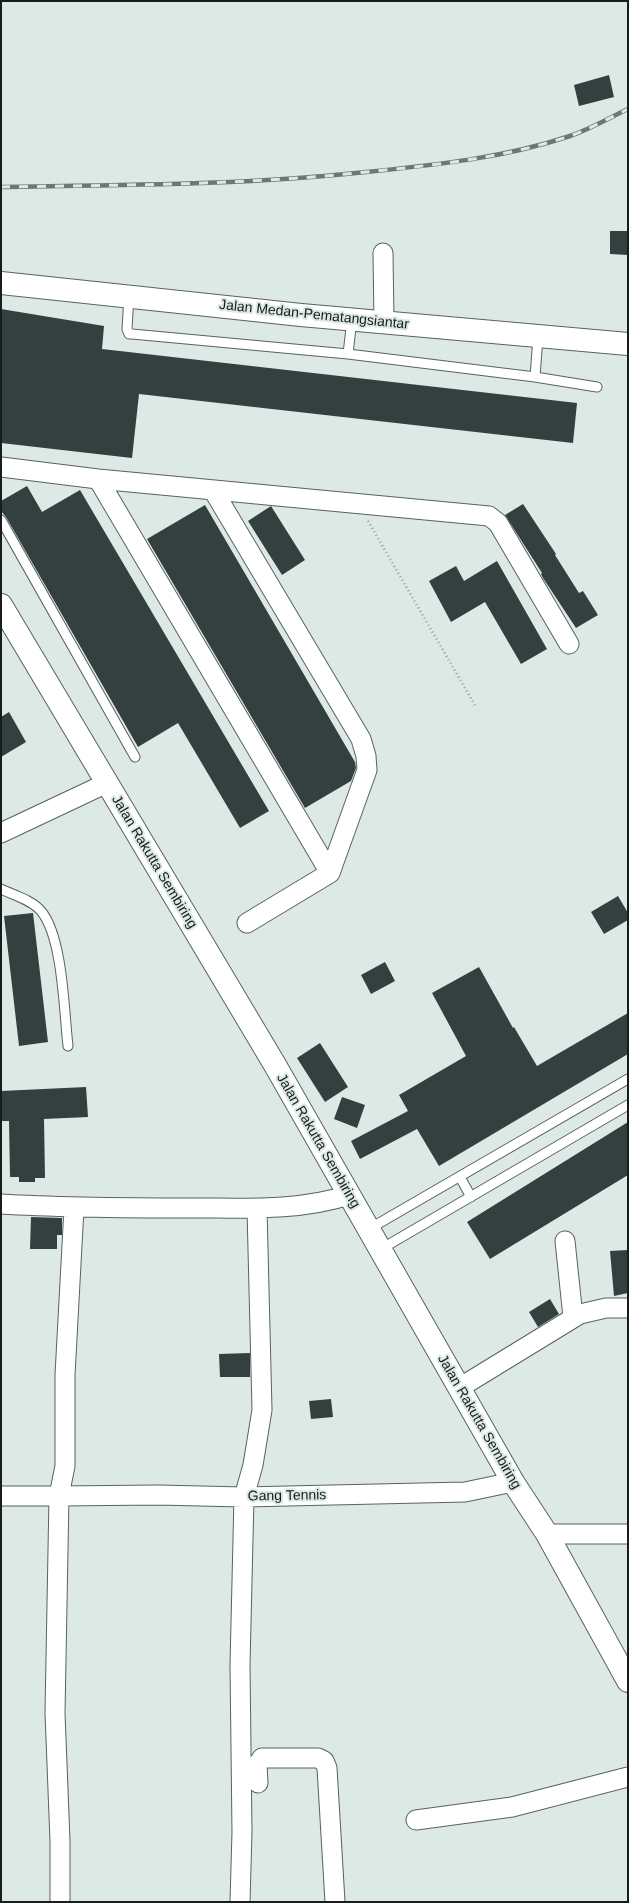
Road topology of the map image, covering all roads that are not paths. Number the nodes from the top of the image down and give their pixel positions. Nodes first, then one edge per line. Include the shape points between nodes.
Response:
1 (383, 253) dead end
2 (1, 283) edge
3 (129, 296) junction
4 (352, 319) junction
5 (384, 322) junction
6 (538, 337) junction
7 (628, 344) edge
8 (348, 354) junction
9 (535, 377) junction
10 (597, 387) dead end
11 (1, 467) edge
12 (98, 479) junction
13 (213, 490) junction
14 (1, 520) edge
15 (1, 605) edge
16 (569, 644) dead end
17 (135, 757) dead end
18 (107, 783) junction
19 (1, 833) edge
20 (330, 873) junction
21 (1, 889) edge
22 (247, 923) dead end
23 (68, 1046) dead end
24 (628, 1079) edge
25 (628, 1105) edge
26 (460, 1176) junction
27 (349, 1195) junction
28 (470, 1197) junction
29 (1, 1204) edge
30 (74, 1208) junction
31 (258, 1209) junction
32 (369, 1229) junction
33 (565, 1241) dead end
34 (381, 1249) junction
35 (628, 1308) edge
36 (573, 1317) junction
37 (459, 1388) junction
38 (513, 1482) junction
39 (1, 1496) edge
40 (59, 1496) junction
41 (244, 1497) junction
42 (546, 1534) junction
43 (628, 1534) edge
44 (628, 1681) edge
45 (628, 1777) edge
46 (258, 1783) dead end
47 (416, 1820) dead end
48 (60, 1902) edge
49 (240, 1902) edge
50 (335, 1902) edge

1 - 5 street
2 - 3 main road, Jalan Medan-Pematangsiantar
3 - 4 main road, Jalan Medan-Pematangsiantar
3 - 8 lane via 126,330 132,334
4 - 5 main road, Jalan Medan-Pematangsiantar
4 - 8 lane
5 - 6 main road, Jalan Medan-Pematangsiantar
6 - 7 main road, Jalan Medan-Pematangsiantar
6 - 9 lane
8 - 9 lane
9 - 10 lane
11 - 12 street
12 - 13 street
12 - 20 street
13 - 16 street via 488,516 498,523
13 - 20 street via 361,739 367,770
14 - 17 lane
15 - 18 main road, Jalan Rakutta Sembiring
18 - 19 street
18 - 27 main road, Jalan Rakutta Sembiring via 275,1065
20 - 22 street
21 - 23 lane via 40,910 47,919 59,959
24 - 26 lane
25 - 28 lane
26 - 28 lane
26 - 32 lane
27 - 31 street via 320,1204
27 - 32 main road, Jalan Rakutta Sembiring
28 - 34 lane
29 - 30 street
30 - 31 street
30 - 40 street via 65,1375 65,1466
31 - 41 street via 262,1410 253,1465
32 - 34 main road, Jalan Rakutta Sembiring
33 - 36 street
34 - 37 main road, Jalan Rakutta Sembiring
35 - 36 street via 606,1308
36 - 37 street
37 - 38 main road, Jalan Rakutta Sembiring
38 - 41 street, Gang Tennis via 465,1492
38 - 42 main road, Jalan Rakutta Sembiring
39 - 40 street, Gang Tennis
40 - 41 street, Gang Tennis
40 - 48 street via 55,1713
41 - 49 street via 240,1665
42 - 43 street
42 - 44 main road, Jalan Rakutta Sembiring
45 - 47 street via 512,1807
46 - 50 street via 257,1765 262,1758 318,1758 324,1761 327,1768

